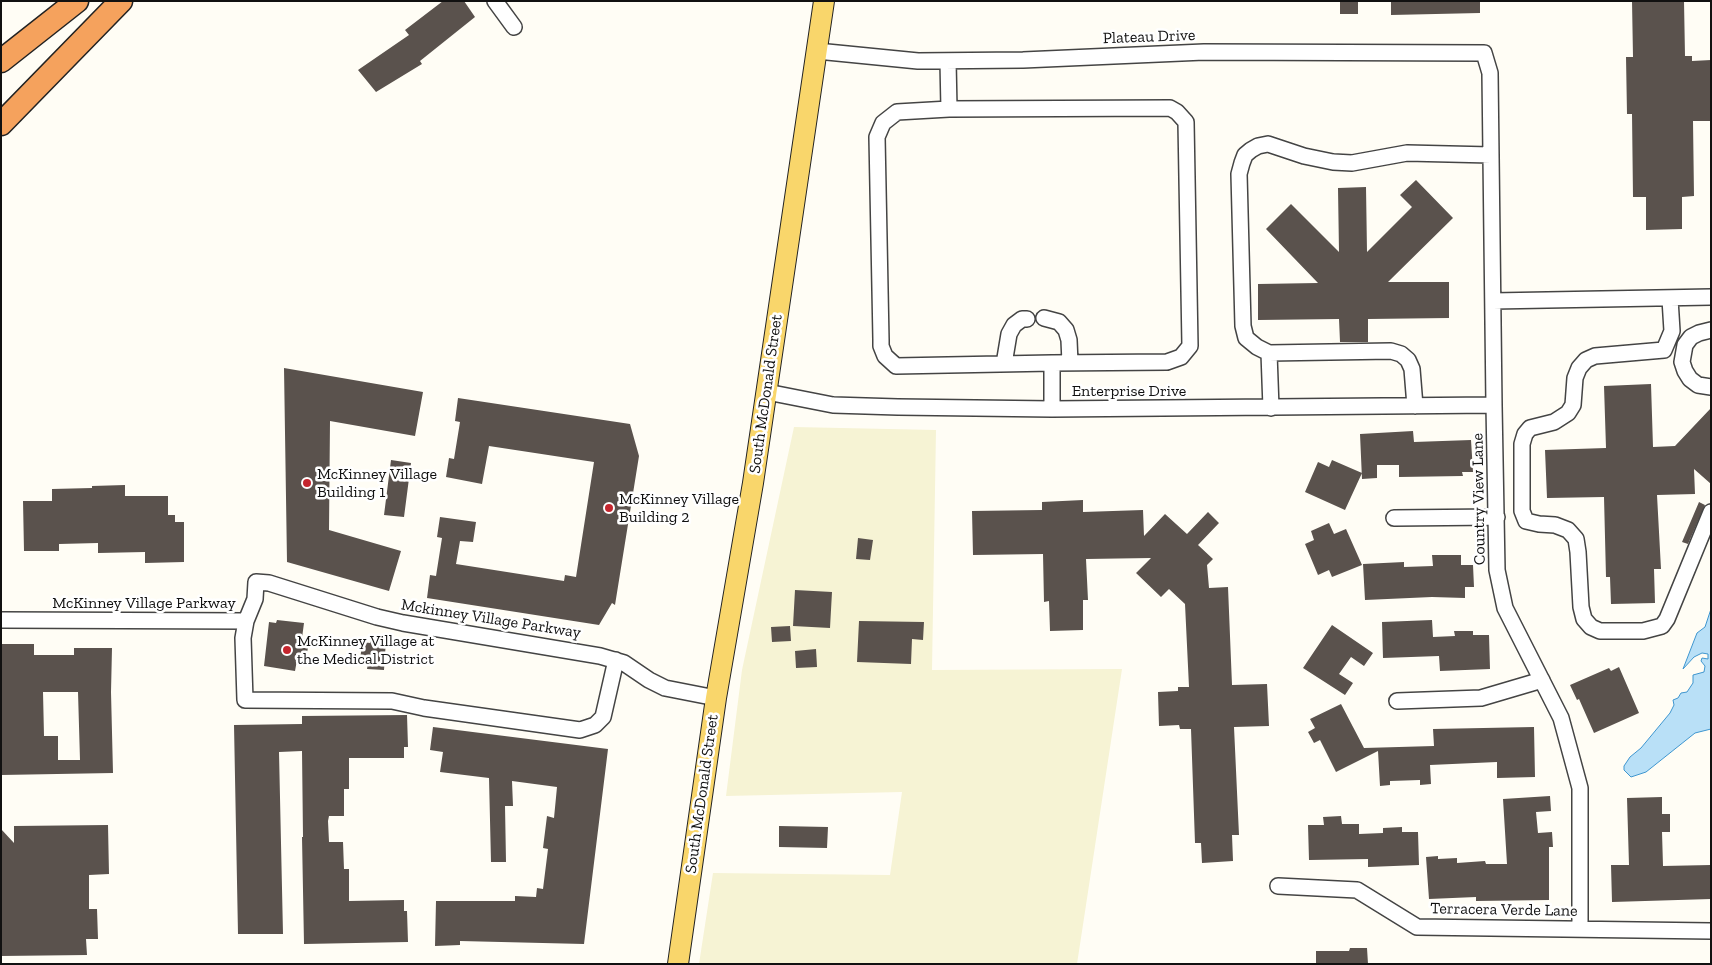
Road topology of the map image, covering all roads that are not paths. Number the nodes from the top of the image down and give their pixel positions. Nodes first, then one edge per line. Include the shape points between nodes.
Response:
1 (77, 1) edge
2 (121, 1) edge
3 (495, 1) edge
4 (824, 1) edge
5 (514, 27) dead end
6 (817, 51) junction
7 (1484, 53) joint
8 (948, 61) junction
9 (1, 62) edge
10 (949, 110) junction
11 (1, 124) edge
12 (1491, 155) junction
13 (1711, 297) edge
14 (1670, 299) junction
15 (1493, 301) junction
16 (1044, 318) dead end
17 (1027, 319) dead end
18 (1711, 330) edge
19 (1672, 331) junction
20 (1691, 337) junction
21 (1664, 350) junction
22 (1270, 353) junction
23 (1682, 356) junction
24 (1052, 363) junction
25 (1070, 363) junction
26 (1004, 364) junction
27 (1711, 387) edge
28 (767, 392) junction
29 (1494, 405) junction
30 (1415, 406) junction
31 (1271, 408) junction
32 (1052, 409) junction
33 (1711, 512) edge
34 (1497, 517) junction
35 (1394, 518) dead end
36 (256, 582) joint
37 (1, 620) edge
38 (246, 621) junction
39 (616, 660) junction
40 (1542, 680) junction
41 (716, 698) junction
42 (1397, 701) dead end
43 (1278, 886) dead end
44 (1580, 928) junction
45 (1711, 931) edge
46 (678, 964) edge

1 - 9 highway
2 - 11 highway
3 - 5 street
4 - 6 main road, South McDonald Street
6 - 8 street, Plateau Drive via 887,59
6 - 28 main road, South McDonald Street
7 - 8 street, Plateau Drive via 1204,52
7 - 12 street, Country View Lane via 1490,73
8 - 10 street
10 - 25 street via 1170,108 1186,122 1190,346 1181,357 1166,362
10 - 26 street via 897,112 883,122 877,137 881,346 885,356 896,366
12 - 15 street, Country View Lane
12 - 22 street via 1408,153 1352,163 1304,156 1268,144 1250,150 1239,174 1243,326 1246,338
13 - 14 street
14 - 15 street
14 - 19 street
15 - 29 street, Country View Lane
16 - 25 street via 1059,322 1066,330
17 - 26 street via 1014,325 1009,334
18 - 20 street
19 - 20 street
19 - 21 street
20 - 23 street
21 - 23 street
21 - 33 street via 1595,356 1582,364 1575,378 1573,405 1568,413 1554,422 1530,428 1526,434 1522,444 1522,511 1526,521 1556,525 1568,530 1576,540 1584,619 1591,628 1600,631 1662,626
22 - 30 street via 1391,351 1401,354 1412,369
22 - 31 street
23 - 27 street via 1690,379 1698,385
24 - 25 street
24 - 26 street
24 - 32 street
28 - 32 street, Enterprise Drive via 833,405
28 - 41 main road, South McDonald Street
29 - 30 street, Enterprise Drive
29 - 34 street, Country View Lane
30 - 31 street, Enterprise Drive
31 - 32 street, Enterprise Drive
34 - 35 street
34 - 40 street, Country View Lane via 1497,570 1505,608
36 - 38 street, McKinney Village Parkway via 255,599
36 - 39 street, Mckinney Village Parkway via 269,583 403,623
37 - 38 street, McKinney Village Parkway
38 - 39 street via 243,638 245,700 392,701 580,730 595,725 603,717
39 - 41 street, Mckinney Village Parkway via 666,688
40 - 42 street via 1481,698
40 - 44 street, Country View Lane via 1561,718 1580,788
41 - 46 main road, South McDonald Street
43 - 44 street, Terracera Verde Lane via 1357,890 1417,927
44 - 45 street, Terracera Verde Lane

